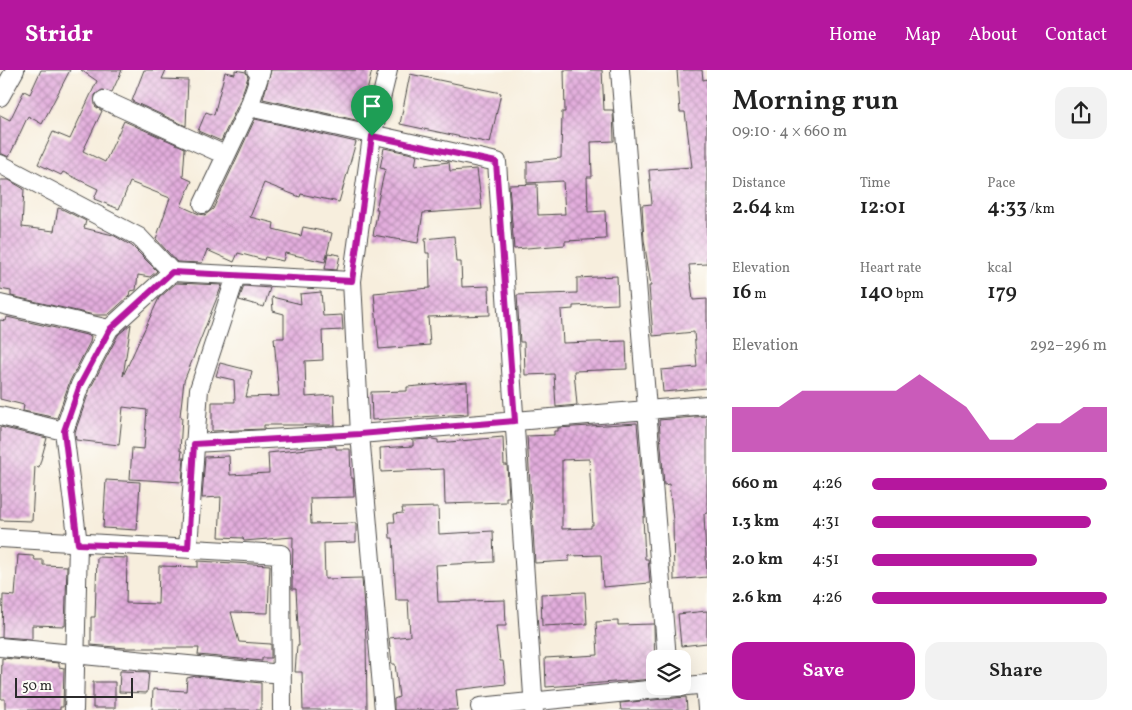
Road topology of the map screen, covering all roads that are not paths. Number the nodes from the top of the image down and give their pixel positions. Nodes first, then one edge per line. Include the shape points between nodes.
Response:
1 (15, 70) edge
2 (256, 70) edge
3 (388, 70) edge
4 (620, 70) edge
5 (0, 97) edge
6 (104, 100) dead end
7 (249, 108) junction
8 (372, 136) junction
9 (225, 155) junction
10 (0, 164) edge
11 (203, 204) dead end
12 (172, 272) junction
13 (236, 276) junction
14 (352, 281) junction
15 (0, 304) edge
16 (110, 329) junction
17 (707, 405) edge
18 (646, 408) junction
19 (0, 416) edge
20 (515, 421) junction
21 (64, 431) junction
22 (360, 434) junction
23 (194, 444) junction
24 (0, 538) edge
25 (78, 544) junction
26 (188, 548) junction
27 (0, 647) edge
28 (666, 650) edge
29 (76, 654) junction
30 (282, 674) junction
31 (706, 684) edge
32 (691, 686) edge
33 (646, 691) edge
34 (480, 706) dead end
35 (534, 706) edge
36 (707, 709) edge
37 (74, 710) edge
38 (282, 710) edge
39 (384, 710) edge

1 - 5 street
2 - 7 street via 262,71
3 - 8 street
4 - 18 street
6 - 9 street
7 - 8 street
7 - 9 street
8 - 14 street
8 - 20 street via 496,162
9 - 11 street
10 - 12 street via 139,237
12 - 13 street
12 - 16 street
13 - 14 street
13 - 23 street via 199,389
14 - 22 street
15 - 16 street
16 - 21 street via 80,385
17 - 18 street
18 - 20 street
18 - 28 street
19 - 21 street
20 - 22 street
20 - 35 street
21 - 25 street
22 - 23 street
22 - 39 street
23 - 26 street
24 - 25 street
25 - 26 street
25 - 29 street
26 - 30 street via 281,554
27 - 29 street
29 - 30 street
29 - 37 street
30 - 38 street
31 - 32 street
31 - 36 street
33 - 35 street
34 - 35 street

